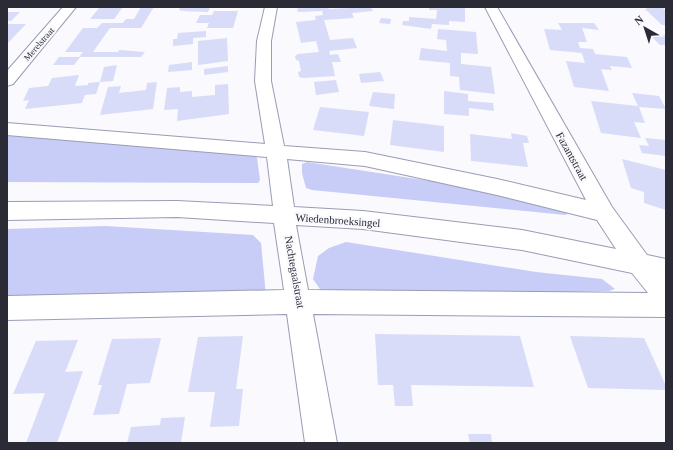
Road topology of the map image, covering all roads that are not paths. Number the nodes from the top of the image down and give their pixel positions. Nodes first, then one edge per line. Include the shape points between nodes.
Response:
1 (70, 7) edge
2 (271, 7) edge
3 (491, 7) edge
4 (7, 81) edge
5 (7, 129) edge
6 (275, 152) junction
7 (7, 211) edge
8 (604, 213) junction
9 (284, 216) junction
10 (639, 264) junction
11 (666, 270) edge
12 (666, 296) edge
13 (300, 302) junction
14 (666, 305) edge
15 (7, 308) edge
16 (322, 443) edge

1 - 4 street, Merelstraat
2 - 6 street, Nachtegaalstraat via 264,41 263,81
3 - 8 street, Fazantstraat
5 - 6 street
6 - 8 street via 365,159
6 - 9 street, Nachtegaalstraat
7 - 9 street, Wiedenbroeksingel via 176,209
8 - 10 street, Fazantstraat
9 - 10 street, Wiedenbroeksingel via 363,220 522,240
9 - 13 street, Nachtegaalstraat
10 - 11 street, Wiedenbroeksingel
10 - 12 street, Fazantstraat
13 - 14 street
13 - 15 street
13 - 16 street, Nachtegaalstraat

